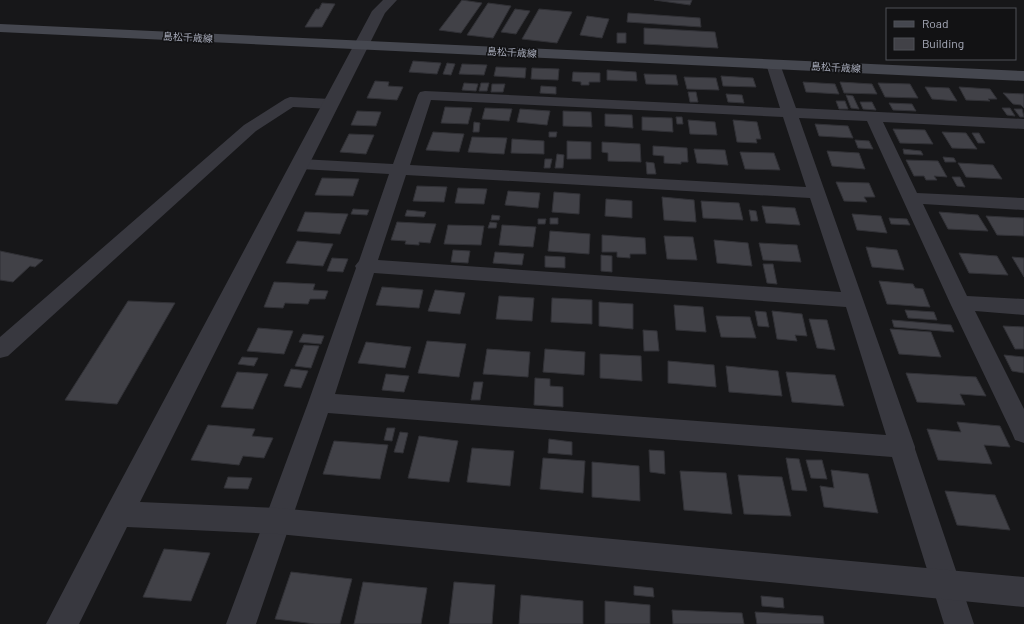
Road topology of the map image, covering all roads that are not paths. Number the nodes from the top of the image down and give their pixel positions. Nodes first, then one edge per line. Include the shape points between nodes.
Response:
1 (391, 0) edge
2 (0, 28) edge
3 (362, 46) junction
4 (773, 64) junction
5 (1024, 76) edge
6 (330, 104) junction
7 (790, 113) junction
8 (873, 117) junction
9 (1024, 124) edge
10 (300, 164) junction
11 (400, 170) junction
12 (817, 193) junction
13 (912, 198) junction
14 (1024, 204) edge
15 (366, 266) junction
16 (854, 300) junction
17 (960, 302) junction
18 (1024, 307) edge
19 (0, 350) edge
20 (320, 403) junction
21 (1024, 433) edge
22 (903, 447) junction
23 (118, 514) junction
24 (278, 521) junction
25 (945, 585) junction
26 (1024, 592) edge
27 (62, 624) edge
28 (241, 624) edge
29 (959, 624) edge

1 - 3 street via 379,12
2 - 3 main road, 島松千歳線
3 - 4 main road, 島松千歳線
3 - 6 street
4 - 5 main road, 島松千歳線
4 - 7 street
6 - 10 street
6 - 19 street via 290,102 250,128
7 - 8 street
7 - 11 street via 425,95
7 - 12 street
8 - 9 street
8 - 13 street
10 - 11 street
10 - 23 street
11 - 12 street
11 - 15 street
12 - 16 street
13 - 14 street
13 - 17 street
15 - 16 street
15 - 20 street
16 - 22 street
17 - 18 street
17 - 21 street
20 - 22 street
20 - 24 street
22 - 25 street
23 - 24 street
23 - 27 street
24 - 25 street
24 - 28 street
25 - 26 street
25 - 29 street

